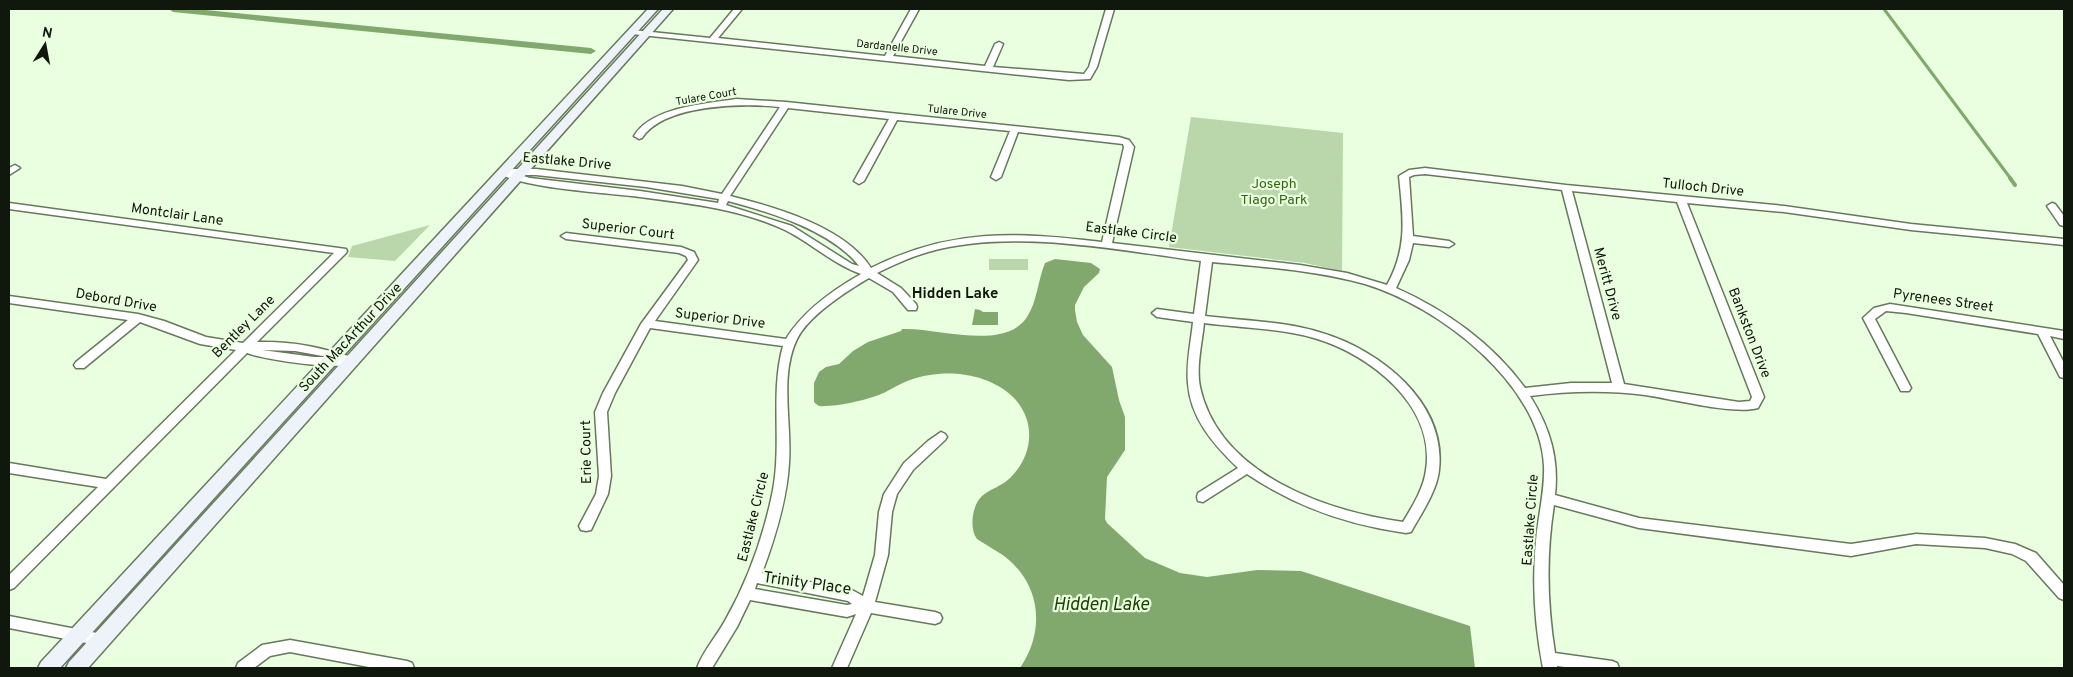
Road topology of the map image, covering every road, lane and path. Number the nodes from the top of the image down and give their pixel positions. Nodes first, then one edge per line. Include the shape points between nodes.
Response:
1 (654, 9) edge
2 (668, 9) edge
3 (738, 9) edge
4 (915, 9) edge
5 (1110, 9) edge
6 (639, 33) junction
7 (712, 40) junction
8 (999, 44) dead end
9 (888, 58) junction
10 (988, 68) junction
11 (786, 105) junction
12 (894, 117) junction
13 (1015, 129) junction
14 (639, 136) dead end
15 (514, 174) junction
16 (996, 177) dead end
17 (859, 181) dead end
18 (1566, 188) junction
19 (725, 196) junction
20 (1681, 199) junction
21 (9, 206) edge
22 (2052, 206) dead end
23 (722, 207) junction
24 (2064, 223) edge
25 (566, 236) dead end
26 (1410, 239) junction
27 (2064, 242) edge
28 (1449, 244) dead end
29 (1106, 245) junction
30 (342, 251) joint
31 (1207, 258) junction
32 (869, 272) junction
33 (1390, 289) junction
34 (14, 300) edge
35 (912, 307) dead end
36 (9, 309) edge
37 (1157, 313) dead end
38 (138, 318) junction
39 (1199, 319) junction
40 (647, 324) junction
41 (2041, 330) junction
42 (2064, 335) edge
43 (789, 343) junction
44 (245, 347) junction
45 (332, 358) junction
46 (352, 361) junction
47 (80, 366) dead end
48 (2064, 374) edge
49 (1618, 388) junction
50 (1905, 388) dead end
51 (1522, 393) junction
52 (941, 437) dead end
53 (9, 468) edge
54 (1247, 468) junction
55 (108, 484) junction
56 (1203, 497) dead end
57 (1549, 499) junction
58 (586, 526) dead end
59 (754, 577) junction
60 (9, 584) edge
61 (746, 593) junction
62 (2064, 594) edge
63 (865, 606) junction
64 (935, 618) dead end
65 (9, 622) edge
66 (78, 635) junction
67 (102, 640) junction
68 (1549, 663) edge
69 (48, 668) edge
70 (76, 668) edge
71 (243, 668) edge
72 (407, 668) edge
73 (704, 668) edge
74 (839, 668) edge
75 (1612, 668) edge

1 - 6 main road, South MacArthur Drive
2 - 6 main road, South MacArthur Drive
3 - 7 street
4 - 9 street
5 - 10 street, Dardanelle Drive via 1087,77
6 - 7 street, Dardanelle Drive
6 - 15 main road, South MacArthur Drive
7 - 9 street, Dardanelle Drive
8 - 10 street
9 - 10 street, Dardanelle Drive
11 - 12 street, Tulare Drive
11 - 14 street, Tulare Court via 736,102 690,110 653,120
11 - 19 street
12 - 13 street, Tulare Drive
12 - 17 street
13 - 16 street
13 - 29 street, Tulare Drive via 1126,142 1129,147
15 - 19 street, Eastlake Drive via 597,179
15 - 23 street, Eastlake Drive via 528,181
15 - 45 main road, South MacArthur Drive
15 - 46 main road, South MacArthur Drive
18 - 20 street, Tulloch Drive
18 - 26 street, Tulloch Drive via 1412,172 1404,176
18 - 49 street, Meritt Drive
19 - 23 street
19 - 32 street, Eastlake Drive via 799,220 861,258
20 - 27 street, Tulloch Drive
20 - 49 street, Bankston Drive via 1758,397 1754,405 1739,406
21 - 30 street, Montclair Lane
22 - 24 street
23 - 32 street, Eastlake Drive via 788,228 848,266
25 - 40 street, Superior Court via 681,250 690,254 692,264
26 - 28 street
26 - 33 street via 1406,260
29 - 31 street, Eastlake Circle
29 - 32 street, Eastlake Circle via 1001,236 970,239 922,250
30 - 44 street, Bentley Lane
31 - 33 street, Eastlake Circle via 1322,272
31 - 39 street
32 - 35 street, Eastlake Drive via 897,290
32 - 43 street, Eastlake Circle via 801,325
33 - 51 street, Eastlake Circle via 1436,313 1472,340 1503,368
34 - 36 street
34 - 38 street, Debord Drive
37 - 39 street
38 - 44 street, Debord Drive via 204,341
38 - 47 street
39 - 54 street via 1193,376 1197,400 1207,425
39 - 54 street via 1325,337 1353,351 1388,374 1410,394 1430,430 1434,445 1433,471 1406,528 1383,526 1313,506
40 - 43 street, Superior Drive
40 - 58 street, Erie Court via 601,412 605,476 602,494
41 - 42 street, Pyrenees Street
41 - 48 street
41 - 50 street, Pyrenees Street via 1906,309 1878,309 1869,318
43 - 59 street, Eastlake Circle via 782,369 783,464 776,504
44 - 45 street, Debord Drive via 261,354
44 - 55 street, Bentley Lane
45 - 46 street, Debord Drive
45 - 66 main road, South MacArthur Drive
46 - 67 main road, South MacArthur Drive
49 - 51 street via 1559,387
51 - 57 street, Eastlake Circle via 1544,432 1550,454
52 - 63 street via 920,453 901,476 887,505 881,561
53 - 55 street
54 - 56 street
55 - 60 street, Bentley Lane
57 - 62 street via 1640,523 1851,550 1916,539 1957,540 2015,548 2031,557
57 - 68 street, Eastlake Circle via 1542,542
59 - 61 street, Eastlake Circle
59 - 63 street, Trinity Place via 852,596
61 - 63 street, Trinity Place via 847,611
61 - 73 street, Eastlake Circle via 718,649
63 - 64 street
63 - 74 street
65 - 66 street
66 - 67 street
66 - 69 main road, South MacArthur Drive
67 - 70 main road, South MacArthur Drive
68 - 75 street
71 - 72 street via 266,650 290,646

